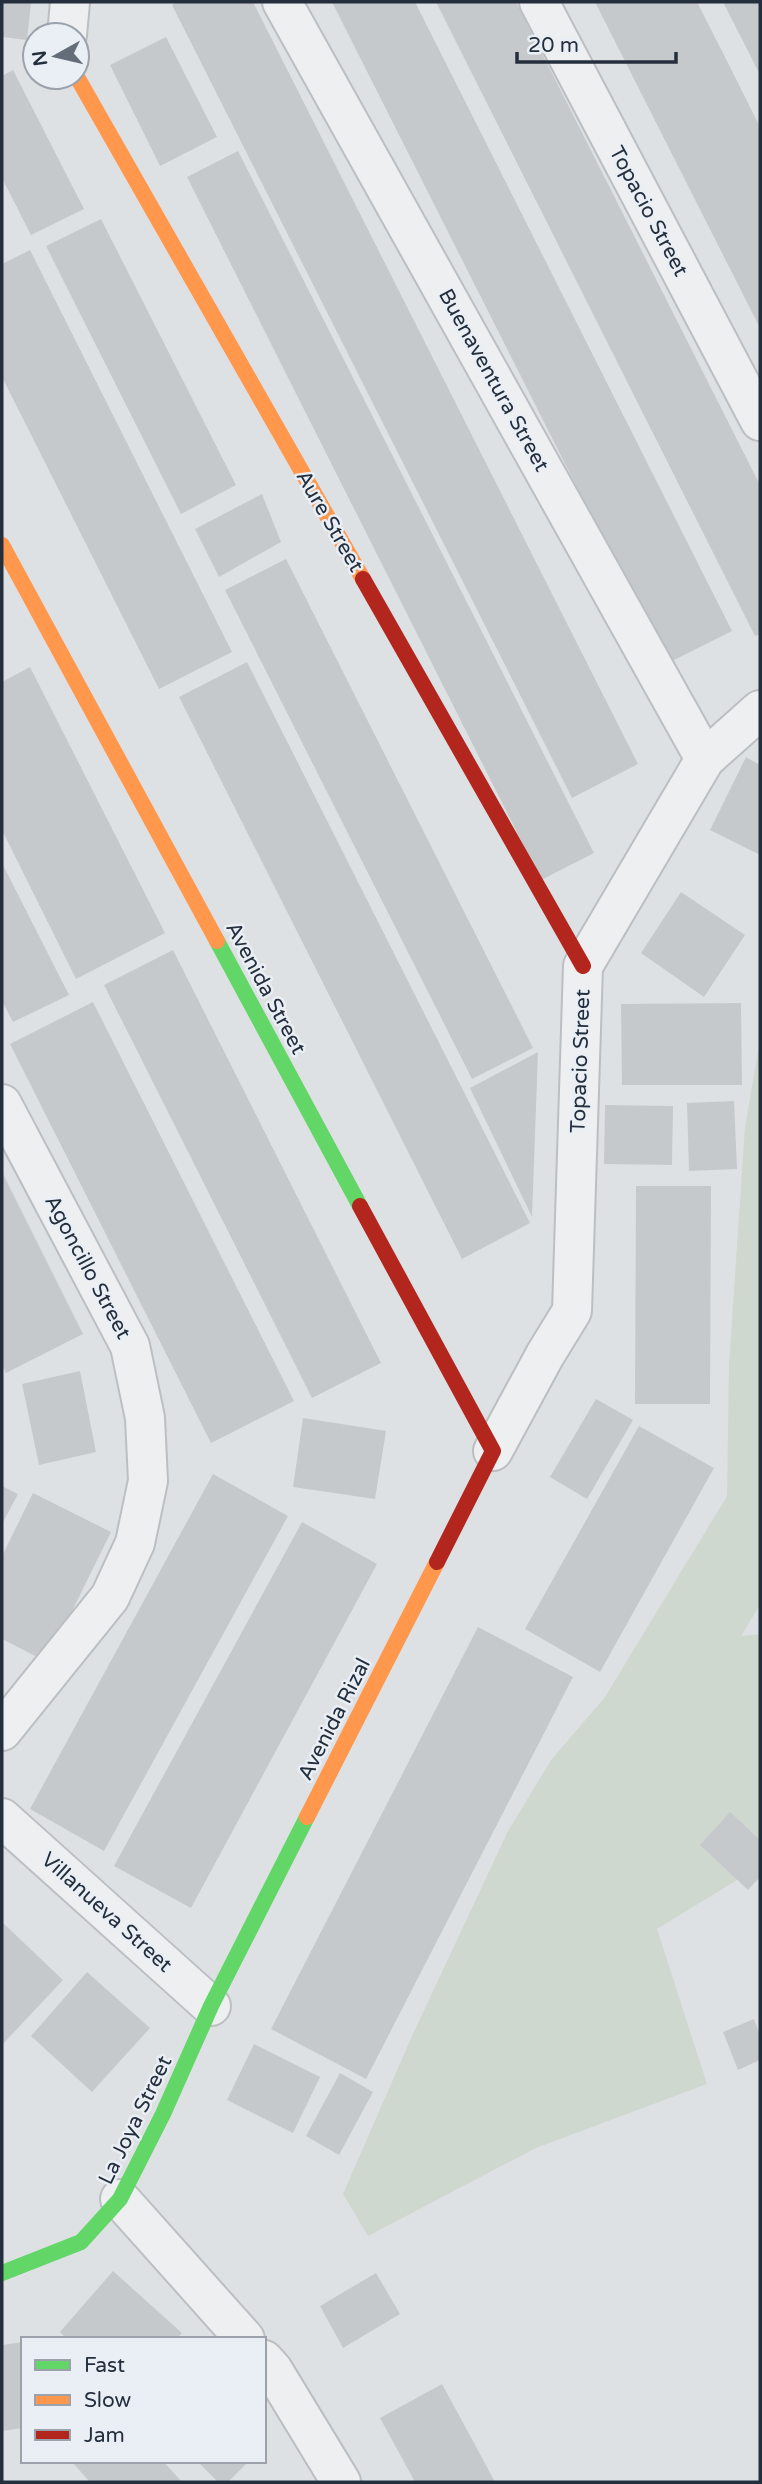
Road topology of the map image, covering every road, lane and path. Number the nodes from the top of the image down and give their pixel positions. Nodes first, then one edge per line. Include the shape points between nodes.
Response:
1 (70, 2) edge
2 (282, 2) edge
3 (539, 2) edge
4 (68, 21) edge
5 (85, 91) edge
6 (760, 421) edge
7 (2, 545) edge
8 (760, 710) edge
9 (705, 759) junction
10 (583, 966) junction
11 (2, 1104) edge
12 (493, 1451) junction
13 (2, 1731) edge
14 (2, 1818) edge
15 (212, 2006) junction
16 (120, 2199) junction
17 (2, 2273) edge
18 (243, 2337) edge
19 (266, 2362) edge
20 (341, 2482) edge

1 - 4 street
2 - 9 street, Buenaventura Street
3 - 6 street, Topacio Street
5 - 10 street, Aure Street
7 - 12 street, Avenida Street
8 - 9 street, Topacio Street
9 - 10 street, Topacio Street
10 - 12 street, Topacio Street via 572,1311
11 - 13 street, Agoncillo Street via 130,1346 145,1418 148,1481 135,1542 110,1597
12 - 15 street, Avenida Rizal
14 - 15 street, Villanueva Street
15 - 16 street, La Joya Street
16 - 17 street, La Joya Street via 81,2242
16 - 18 street
19 - 20 street

